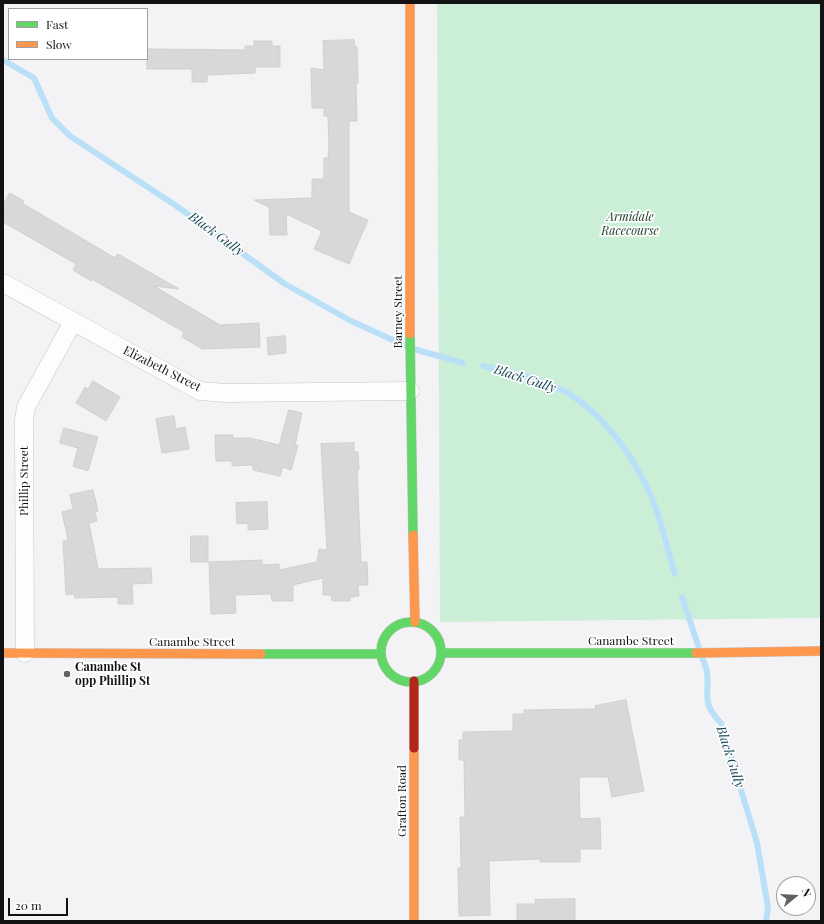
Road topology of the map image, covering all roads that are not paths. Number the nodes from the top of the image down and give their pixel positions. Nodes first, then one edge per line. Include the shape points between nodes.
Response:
1 (410, 3) edge
2 (3, 283) edge
3 (73, 322) junction
4 (410, 391) junction
5 (415, 622) junction
6 (821, 651) edge
7 (3, 653) edge
8 (25, 653) junction
9 (441, 653) junction
10 (382, 654) junction
11 (414, 682) junction
12 (414, 921) edge

1 - 4 main road, Barney Street
2 - 3 street, Elizabeth Street
3 - 4 street, Elizabeth Street via 200,391
3 - 8 street, Phillip Street via 26,407 24,420
4 - 5 main road, Barney Street
5 - 9 main road via 433,632 438,638
5 - 10 main road via 397,625 390,630 384,641
6 - 9 main road, Canambe Street via 720,651 678,654
7 - 8 main road, Canambe Street
8 - 10 main road, Canambe Street
9 - 11 main road via 433,672 428,677
10 - 11 main road via 383,662 392,675
11 - 12 main road, Grafton Road

